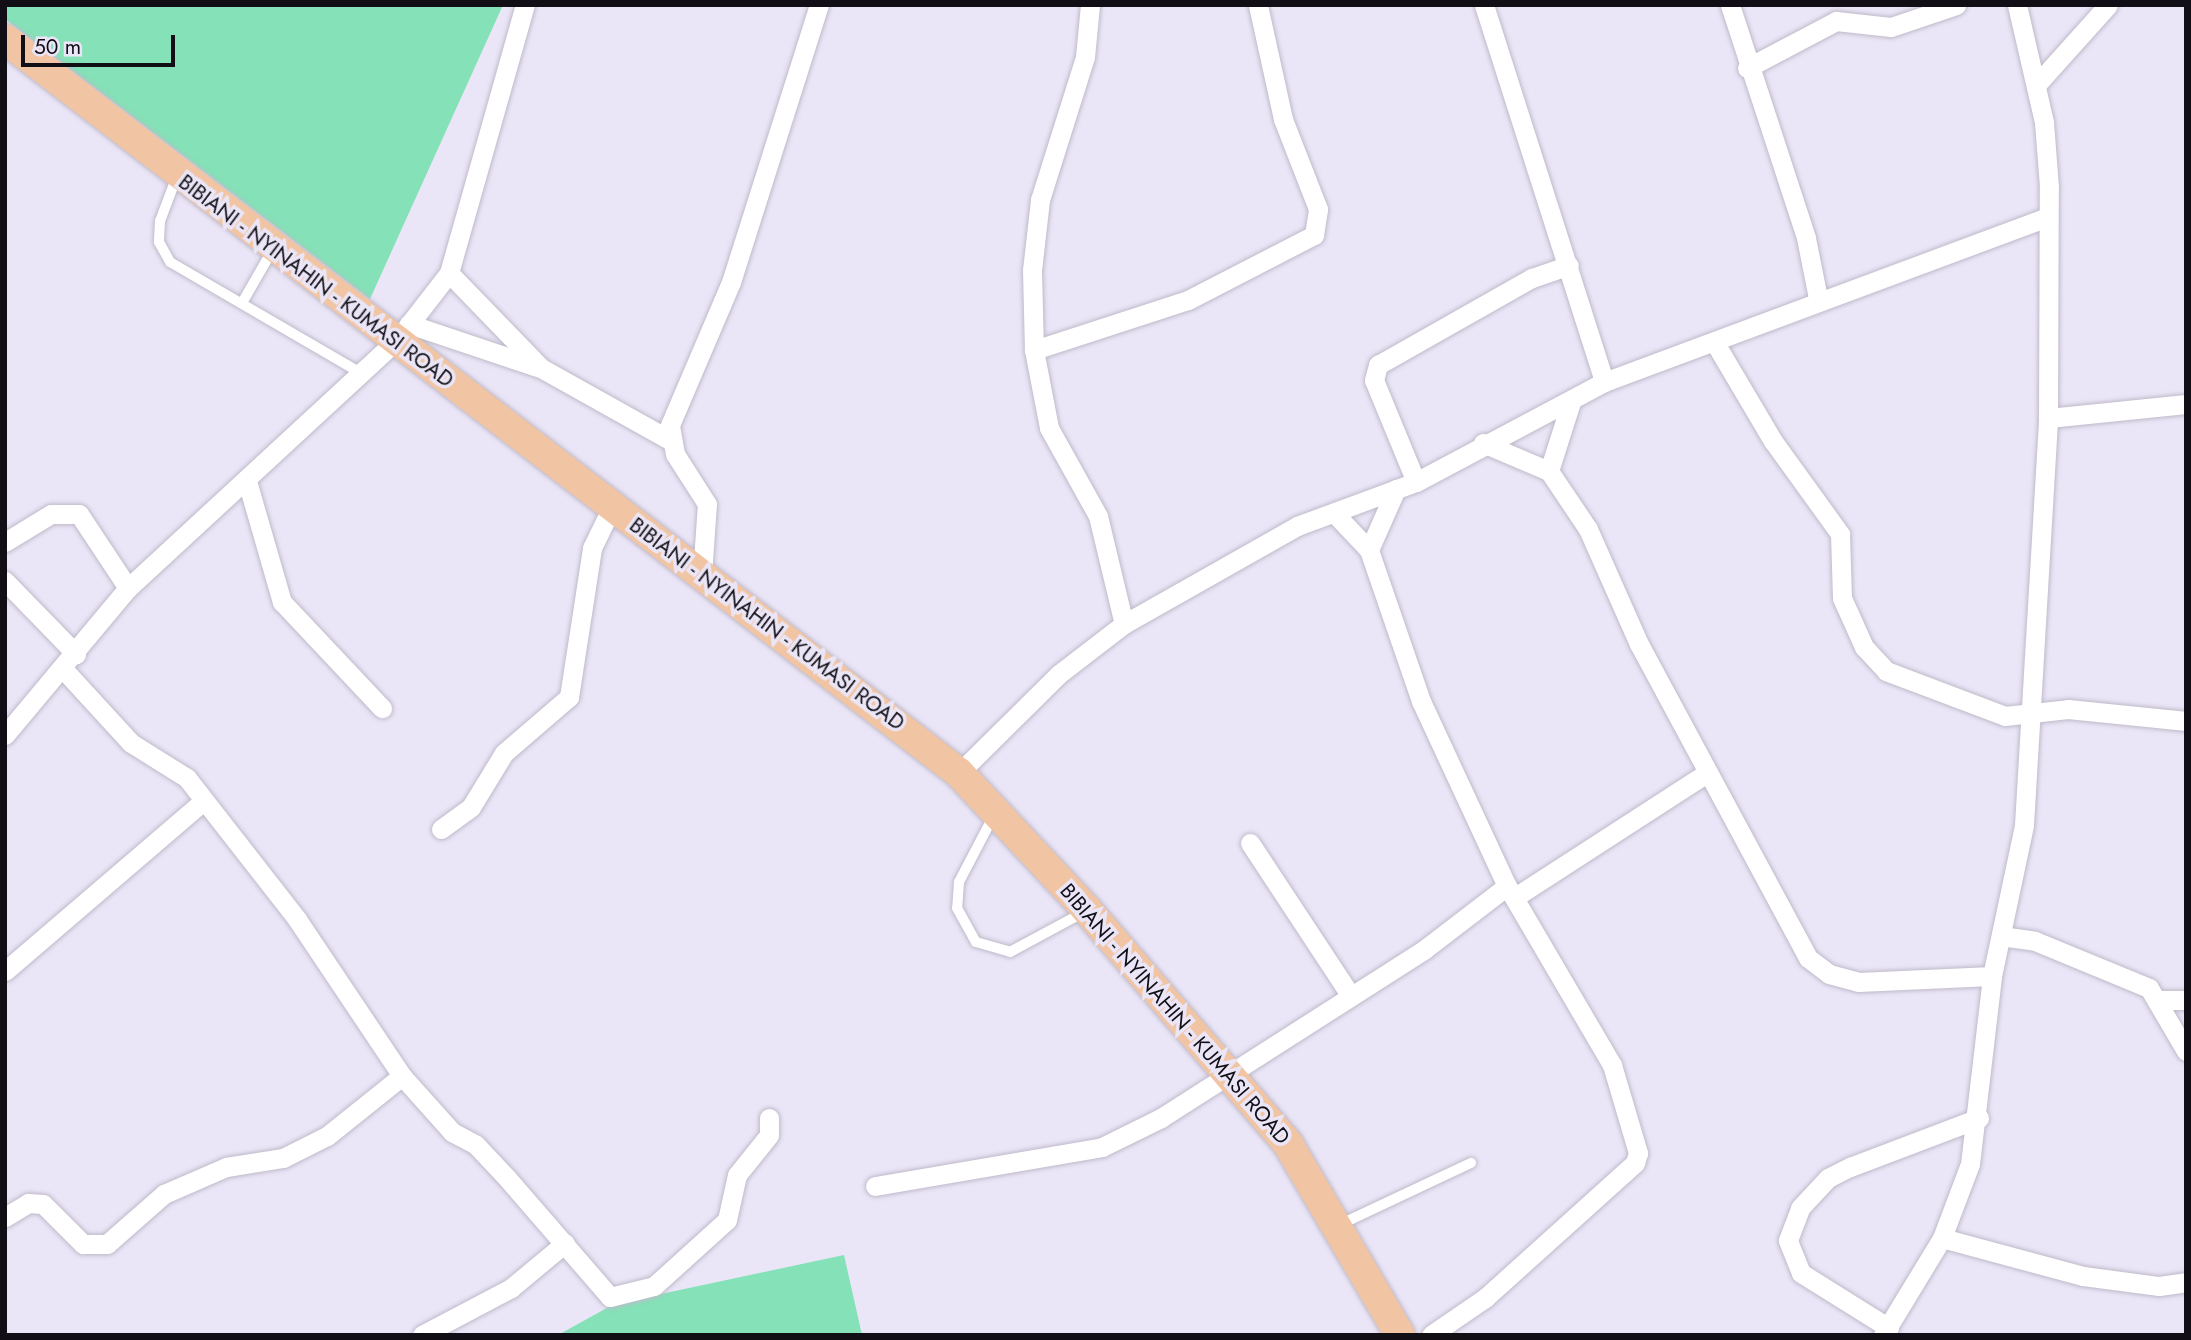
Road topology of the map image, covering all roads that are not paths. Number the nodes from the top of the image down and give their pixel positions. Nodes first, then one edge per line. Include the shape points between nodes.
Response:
1 (525, 5) edge
2 (819, 5) edge
3 (1090, 5) edge
4 (1258, 5) edge
5 (1484, 5) edge
6 (1730, 5) edge
7 (1956, 5) edge
8 (2017, 5) edge
9 (2108, 5) edge
10 (5, 39) edge
11 (1747, 68) junction
12 (2036, 84) junction
13 (177, 176) junction
14 (2048, 217) junction
15 (274, 248) junction
16 (1569, 265) junction
17 (449, 273) junction
18 (1818, 298) junction
19 (242, 303) junction
20 (403, 332) junction
21 (1715, 343) junction
22 (1034, 350) junction
23 (541, 368) junction
24 (361, 373) junction
25 (1604, 382) junction
26 (1571, 402) junction
27 (2186, 404) edge
28 (2048, 418) junction
29 (670, 440) junction
30 (1483, 443) junction
31 (1549, 471) junction
32 (247, 481) junction
33 (1416, 482) junction
34 (1396, 489) junction
35 (612, 507) junction
36 (1335, 514) junction
37 (5, 542) edge
38 (1369, 550) junction
39 (702, 575) junction
40 (5, 581) edge
41 (128, 588) junction
42 (1124, 624) junction
43 (70, 662) junction
44 (382, 708) dead end
45 (2033, 716) junction
46 (2186, 721) edge
47 (5, 735) edge
48 (959, 773) junction
49 (1707, 774) junction
50 (202, 802) junction
51 (996, 811) junction
52 (441, 829) dead end
53 (1250, 843) dead end
54 (1511, 892) junction
55 (1087, 910) junction
56 (2001, 936) junction
57 (5, 971) edge
58 (1992, 976) junction
59 (1349, 993) junction
60 (2160, 1000) junction
61 (2186, 1000) edge
62 (2186, 1051) edge
63 (1229, 1074) junction
64 (402, 1076) junction
65 (769, 1118) dead end
66 (1979, 1118) junction
67 (1471, 1163) dead end
68 (875, 1186) dead end
69 (5, 1217) edge
70 (1338, 1226) junction
71 (1942, 1238) junction
72 (565, 1243) junction
73 (2186, 1282) edge
74 (1886, 1331) edge
75 (422, 1335) edge
76 (1400, 1335) edge
77 (1431, 1335) edge

1 - 17 street
2 - 29 street via 731,282 702,337
3 - 22 street via 1085,57 1040,200 1032,270
4 - 22 street via 1283,119 1318,209 1314,235 1188,300
5 - 16 street
6 - 11 street
7 - 11 street via 1891,27 1836,21
8 - 12 street
9 - 12 street
10 - 13 main road, BIBIANI - NYINAHIN - KUMASI ROAD
11 - 18 street via 1806,238
12 - 14 street
13 - 15 main road, BIBIANI - NYINAHIN - KUMASI ROAD
13 - 19 lane via 163,205 159,242 170,262 193,281
14 - 18 street
14 - 28 street
15 - 19 lane
15 - 20 main road, BIBIANI - NYINAHIN - KUMASI ROAD
16 - 25 street
16 - 33 street via 1532,278 1378,365 1374,380
17 - 20 street
17 - 23 street
18 - 21 street
19 - 24 lane
20 - 23 street
20 - 24 street
20 - 35 main road, BIBIANI - NYINAHIN - KUMASI ROAD
21 - 25 street
21 - 45 street via 1773,441 1840,534 1842,598 1864,648 1886,671 1949,700 2005,716
22 - 42 street via 1049,428 1098,516
23 - 29 street
24 - 32 street
25 - 26 street
26 - 30 street
26 - 31 street
27 - 28 street
28 - 45 street
29 - 39 street via 707,504
30 - 31 street
30 - 33 street
31 - 49 street via 1588,529
32 - 41 street
32 - 44 street via 282,602
33 - 34 street
34 - 36 street
34 - 38 street
35 - 39 main road, BIBIANI - NYINAHIN - KUMASI ROAD
35 - 52 street via 592,548 569,697 504,753 471,807
36 - 38 street
36 - 42 street via 1297,526
37 - 41 street via 51,514 79,514
38 - 54 street via 1421,701
39 - 48 main road, BIBIANI - NYINAHIN - KUMASI ROAD
40 - 43 street
41 - 43 street
42 - 48 street via 1059,674
43 - 47 street
43 - 50 street via 131,743 187,778
45 - 46 street via 2068,709
45 - 56 street via 2024,825
48 - 51 main road, BIBIANI - NYINAHIN - KUMASI ROAD
49 - 54 street
49 - 58 street via 1817,967 1882,984
50 - 57 street
50 - 64 street via 297,919
51 - 55 main road, BIBIANI - NYINAHIN - KUMASI ROAD
51 - 55 lane via 959,882 957,908 976,942 1010,952
53 - 59 street
54 - 59 street
54 - 77 street via 1612,1065 1638,1153 1635,1163 1485,1298
55 - 63 main road, BIBIANI - NYINAHIN - KUMASI ROAD
56 - 58 street
56 - 60 street via 2077,956 2149,988
58 - 66 street
59 - 63 street
60 - 61 street
60 - 62 street
63 - 68 street via 1161,1118 1071,1157 977,1165
63 - 70 main road, BIBIANI - NYINAHIN - KUMASI ROAD via 1287,1144
64 - 69 street via 360,1114 305,1147 260,1165 226,1167 164,1194 107,1244 83,1244 43,1204 28,1203
64 - 72 street
65 - 72 street via 769,1135 737,1175 727,1220 654,1286 636,1294 604,1295
66 - 71 street via 1970,1164
66 - 74 street via 1839,1172 1800,1208 1788,1240 1801,1273
67 - 70 lane
70 - 76 main road, BIBIANI - NYINAHIN - KUMASI ROAD
71 - 73 street via 2083,1276 2159,1286
71 - 74 street
72 - 75 street via 511,1288

